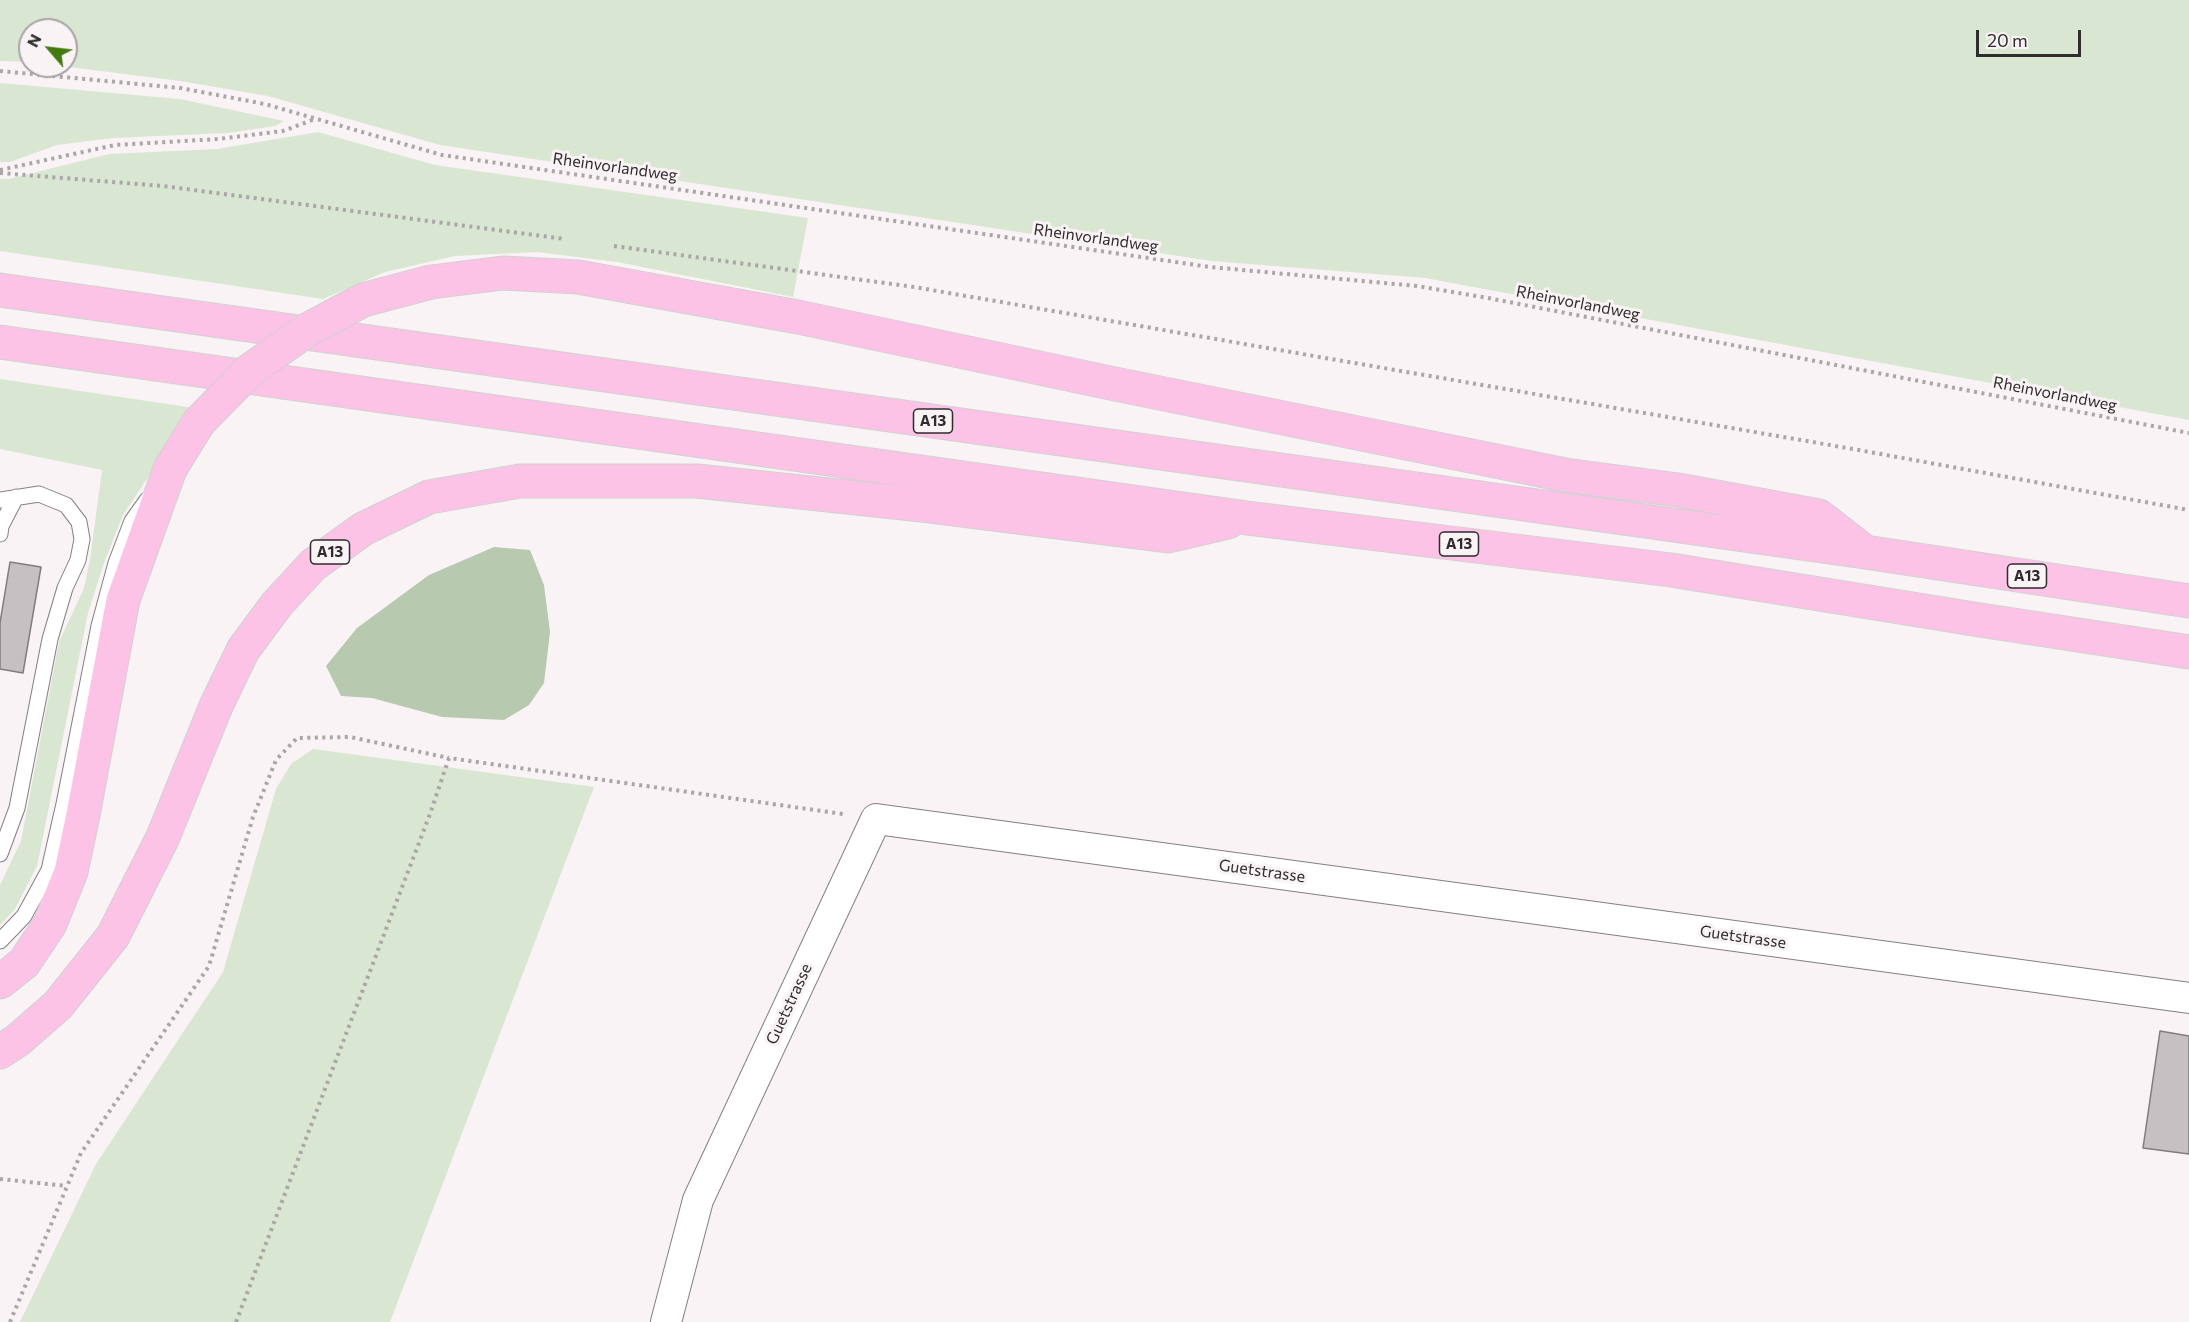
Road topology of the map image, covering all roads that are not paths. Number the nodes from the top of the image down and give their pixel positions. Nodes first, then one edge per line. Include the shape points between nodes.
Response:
1 (0, 290) edge
2 (0, 342) edge
3 (170, 469) junction
4 (16, 497) junction
5 (0, 500) edge
6 (1247, 518) junction
7 (0, 534) edge
8 (1865, 552) junction
9 (2189, 601) edge
10 (2189, 652) edge
11 (0, 854) edge
12 (0, 941) edge
13 (0, 982) edge
14 (2189, 998) edge
15 (0, 1052) edge
16 (666, 1322) edge

1 - 8 highway, A13
2 - 6 highway, A13
3 - 8 highway, A13, bridge via 199,422 250,370 309,329 363,300 431,282 503,273 578,277 798,317 1554,473 1678,490 1819,516
3 - 12 lane via 132,521 116,563 48,870 24,916
3 - 13 highway, A13 via 123,600 70,872 50,924 24,963
4 - 5 lane
4 - 7 lane
4 - 11 lane via 39,494 66,505 79,522 82,539 50,639 17,808
6 - 10 highway, A13 via 1671,570
6 - 15 highway, A13 via 1168,536 922,504 697,481 520,481 429,497 355,535 313,565 277,604 243,650 163,837 113,936 58,1005
8 - 9 highway, A13
14 - 16 street, Guetstrasse via 876,819 698,1200

